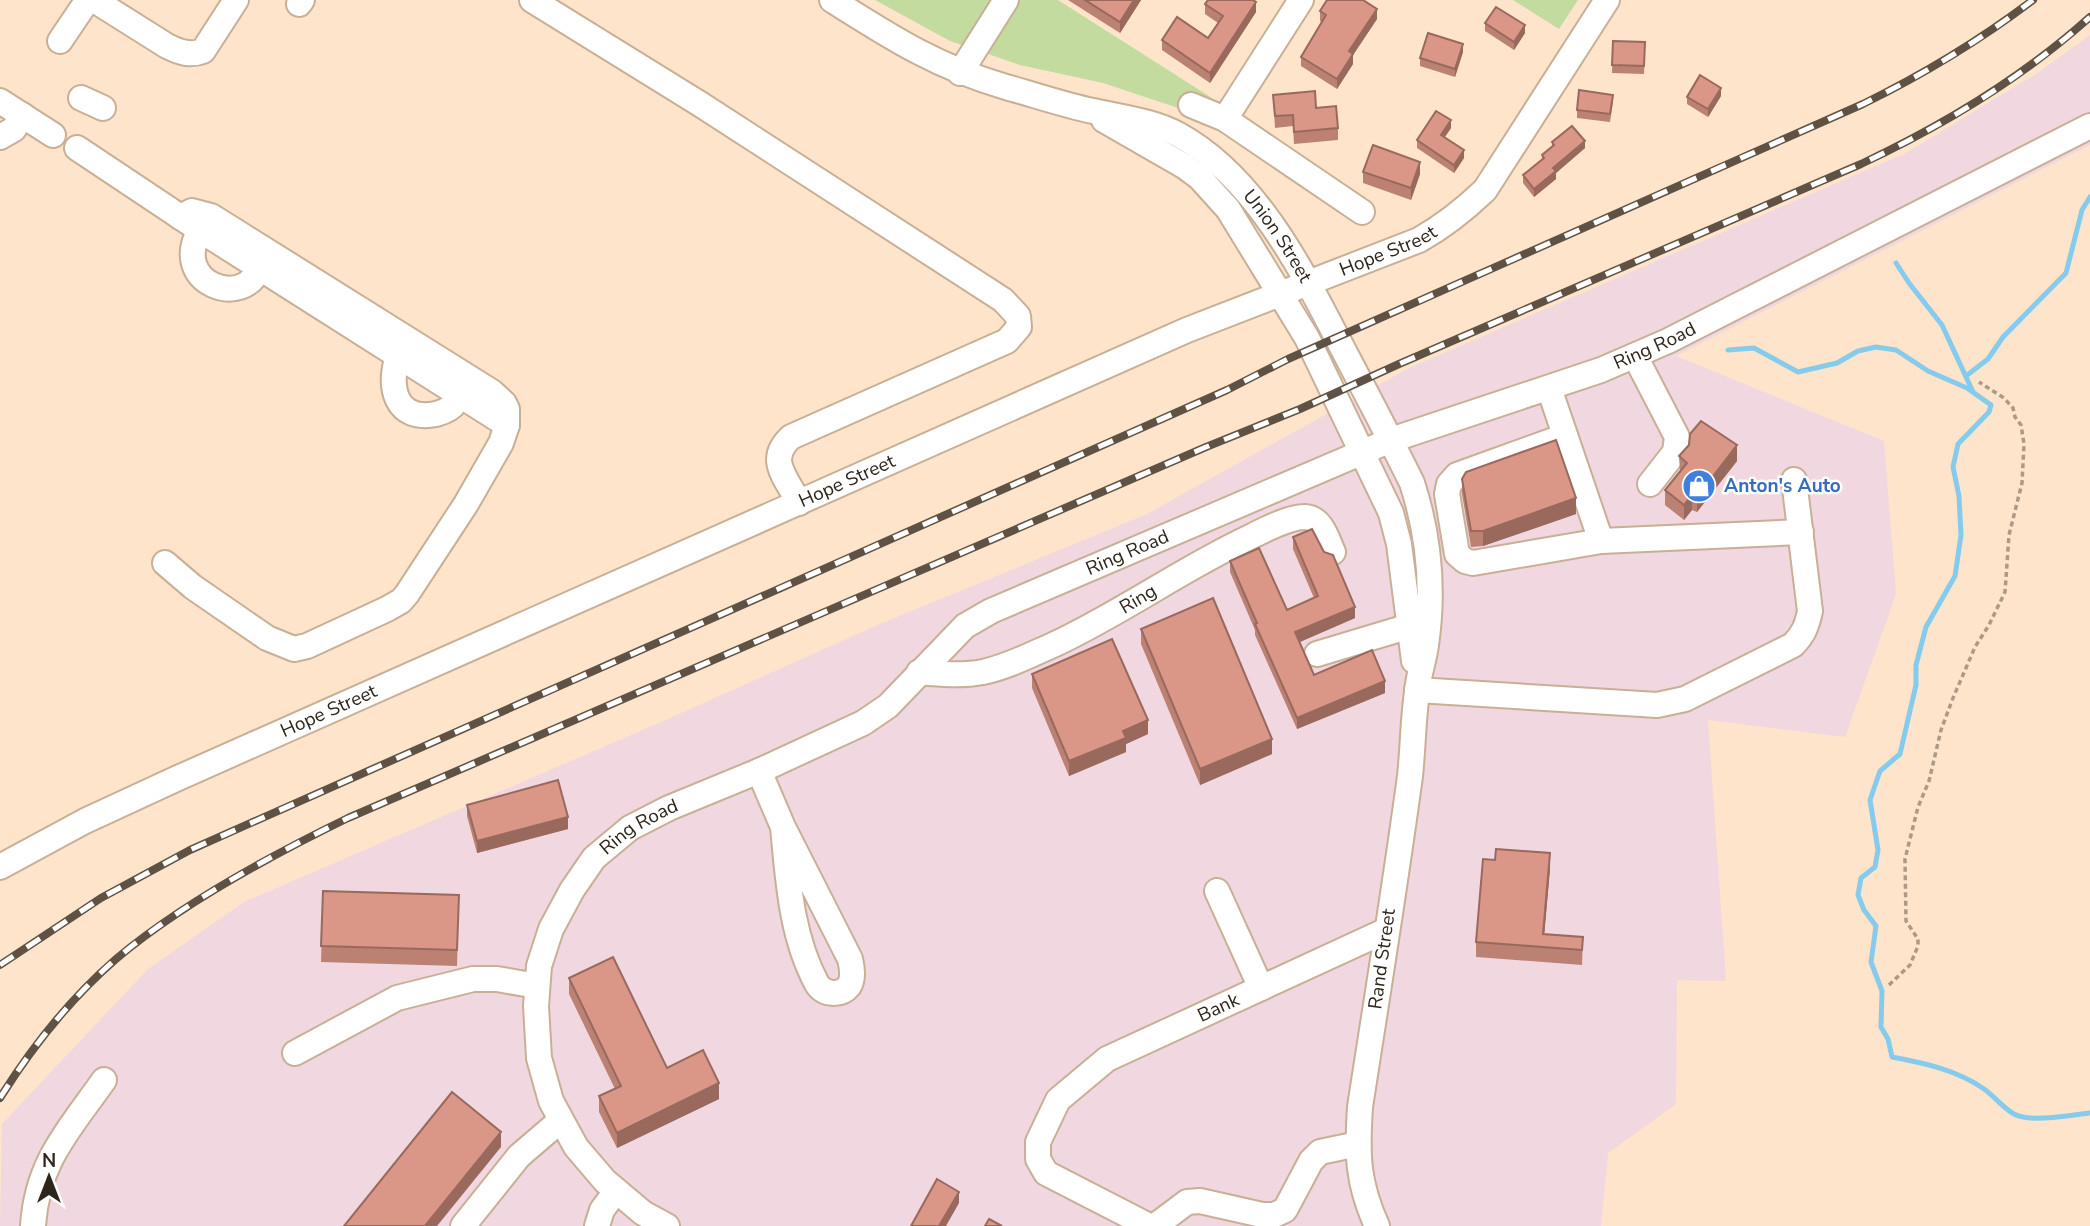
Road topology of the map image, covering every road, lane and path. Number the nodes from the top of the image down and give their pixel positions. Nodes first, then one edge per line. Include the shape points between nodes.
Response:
1 (236, 0) edge
2 (531, 0) edge
3 (832, 0) edge
4 (1006, 0) edge
5 (1301, 0) edge
6 (1607, 0) edge
7 (60, 41) dead end
8 (960, 73) junction
9 (0, 100) edge
10 (1191, 105) dead end
11 (1092, 111) junction
12 (22, 115) junction
13 (1225, 119) junction
14 (2090, 126) edge
15 (53, 135) dead end
16 (0, 137) edge
17 (77, 148) dead end
18 (1362, 212) dead end
19 (190, 223) junction
20 (259, 257) junction
21 (1307, 284) junction
22 (1280, 293) junction
23 (370, 326) junction
24 (398, 356) junction
25 (1635, 356) junction
26 (1979, 382) dead end
27 (459, 383) junction
28 (1549, 388) junction
29 (1565, 436) junction
30 (1391, 440) junction
31 (1364, 452) junction
32 (1794, 480) dead end
33 (1650, 484) dead end
34 (799, 503) junction
35 (1801, 532) junction
36 (1601, 541) junction
37 (1333, 552) edge
38 (165, 563) dead end
39 (1410, 626) junction
40 (1317, 654) dead end
41 (919, 672) junction
42 (1417, 690) junction
43 (759, 771) junction
44 (783, 827) junction
45 (0, 867) edge
46 (1217, 891) dead end
47 (1387, 930) junction
48 (1889, 985) dead end
49 (537, 986) junction
50 (1261, 988) junction
51 (295, 1053) dead end
52 (104, 1080) dead end
53 (561, 1120) junction
54 (1358, 1144) junction
55 (617, 1191) junction
56 (33, 1226) edge
57 (463, 1226) edge
58 (597, 1226) edge
59 (667, 1226) edge
60 (1149, 1226) edge
61 (1155, 1226) edge
62 (1377, 1226) edge

1 - 7 street via 203,51 194,54 173,49 94,0 85,4
2 - 34 street via 1003,300 1018,316 1019,327 1007,341 791,437 778,452 778,461
3 - 8 street, Union Street via 897,42
4 - 8 street
5 - 13 street
6 - 21 street, Hope Street via 1485,190 1464,210 1419,240
8 - 11 street, Union Street
9 - 12 street
10 - 13 street
11 - 21 street, Union Street via 1161,126 1211,156 1252,198
11 - 22 street, Union Street via 1199,178 1228,209
12 - 15 street
12 - 16 street via 14,129
13 - 18 street
14 - 25 street, Ring Road
17 - 19 street
19 - 20 street via 187,212 203,212
19 - 20 street via 197,273 205,282 230,288 245,284
20 - 23 street
21 - 22 street, Hope Street
21 - 30 street, Union Street
22 - 31 street, Union Street
22 - 34 street, Hope Street via 1186,330
23 - 24 street
23 - 27 street
24 - 27 street
24 - 27 street via 392,380 405,410 427,415 443,412 455,404
25 - 28 street, Ring Road
25 - 33 street via 1677,437 1675,452
26 - 48 path via 2004,398 2021,425 2022,483 2009,535 2005,592 1952,698 1905,859 1906,921 1918,939 1916,954
27 - 38 street via 508,425 466,504 401,601 294,649 267,638
28 - 29 street
28 - 30 street, Ring Road
29 - 36 street
29 - 36 street via 1457,475 1447,494 1457,554 1473,563
30 - 31 street, Ring Road
30 - 42 street, Rand Street via 1420,509 1430,568 1426,646
31 - 39 street, Rand Street via 1391,513
31 - 41 street, Ring Road via 991,611 965,626
32 - 35 street
34 - 45 street, Hope Street via 178,778
35 - 36 street
35 - 42 street via 1810,611 1801,636 1793,645 1685,699 1657,705
37 - 41 street, Ring via 1316,521 1296,518 1213,556 1135,603 1017,661 983,672
39 - 40 street
39 - 42 street, Rand Street
41 - 43 street, Ring Road via 888,706 863,723
42 - 47 street, Rand Street via 1410,775
43 - 44 street
43 - 49 street, Ring Road via 630,828 594,858 551,929
44 - 44 street via 791,907 807,958 818,986 841,992 852,978 850,959
46 - 50 street
47 - 50 street, Bank
47 - 54 street, Rand Street
49 - 51 street via 473,979 397,998
49 - 53 street, Ring Road via 539,1058
50 - 60 street, Bank via 1107,1059 1058,1100 1038,1142 1038,1159 1046,1174
52 - 56 street via 47,1162 38,1185
53 - 55 street, Ring Road via 576,1147
53 - 57 street via 519,1156
54 - 61 street via 1320,1152 1285,1210 1274,1215 1186,1202
54 - 62 street, Rand Street via 1359,1175
55 - 58 street via 602,1210
55 - 59 street, Ring Road

